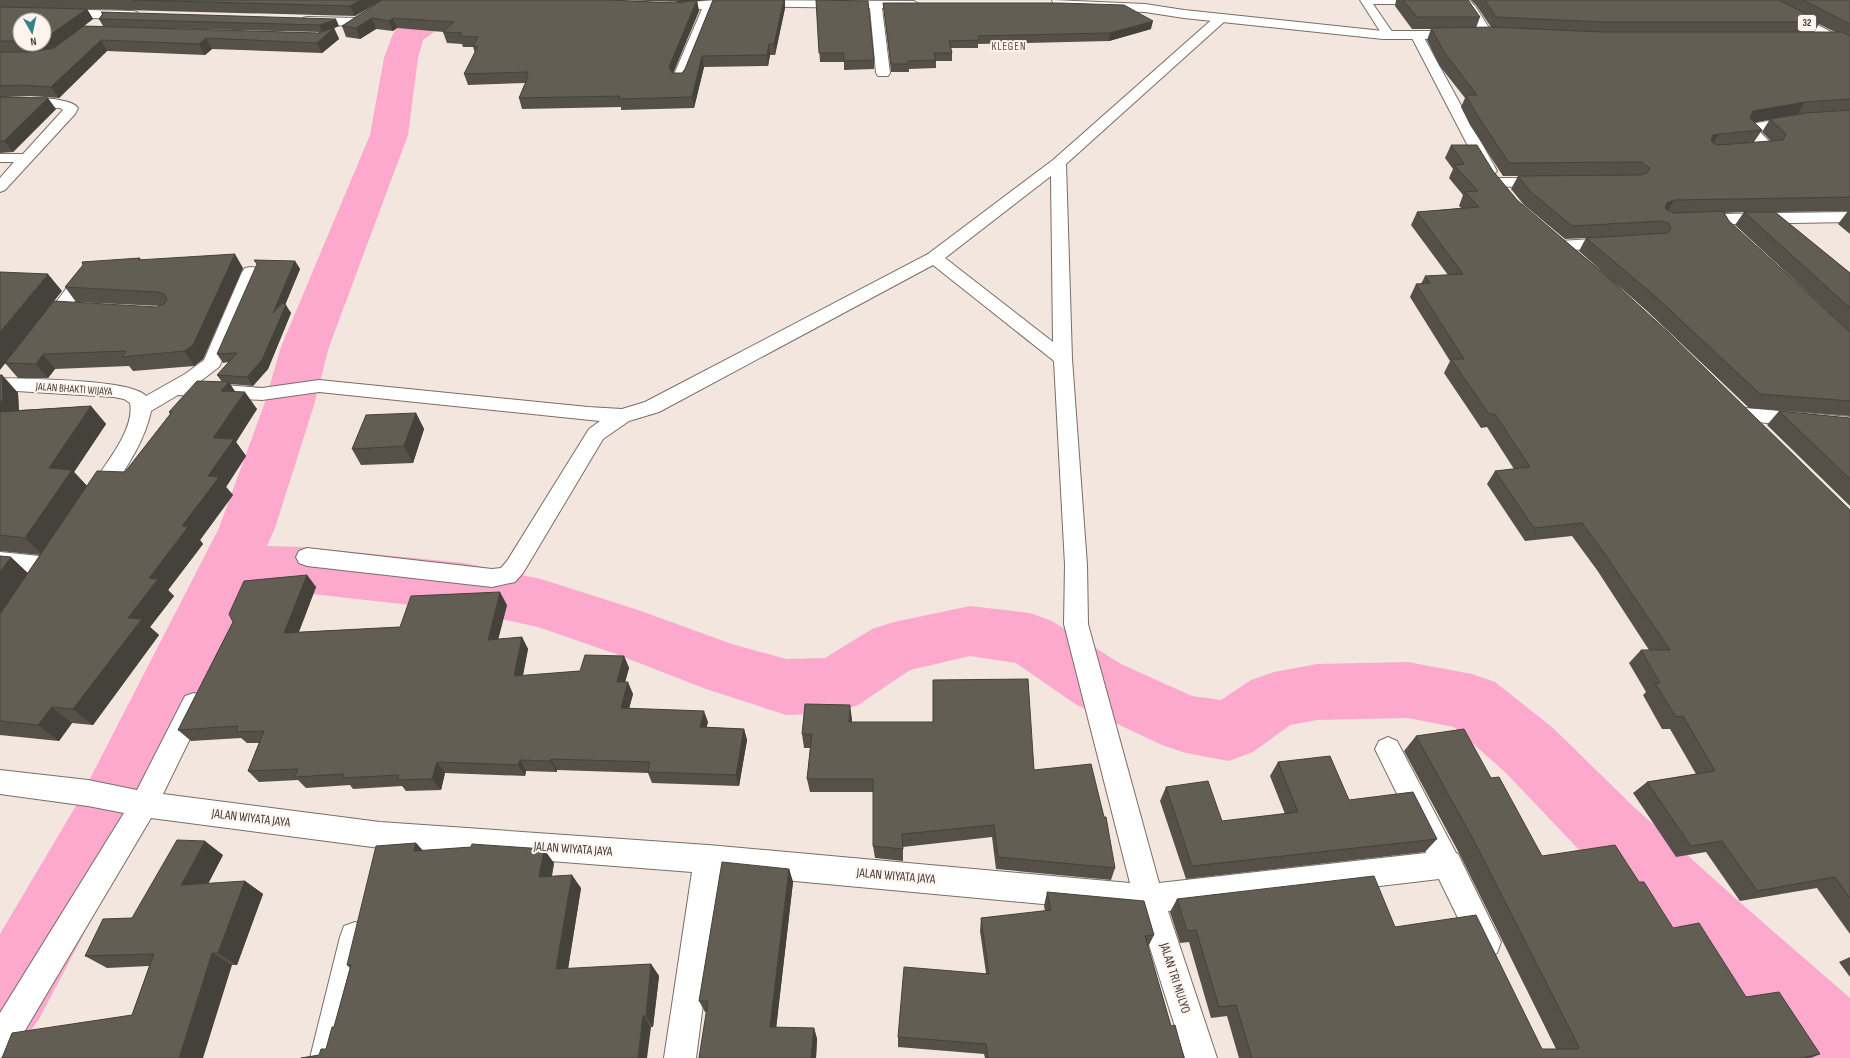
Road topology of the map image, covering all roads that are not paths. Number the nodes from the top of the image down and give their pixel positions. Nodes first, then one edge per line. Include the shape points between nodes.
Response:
1 (1406, 0) edge
2 (1462, 0) edge
3 (1762, 0) edge
4 (735, 1) edge
5 (1058, 2) edge
6 (126, 4) dead end
7 (709, 5) junction
8 (876, 5) junction
9 (923, 5) edge
10 (1044, 5) edge
11 (654, 6) edge
12 (0, 12) edge
13 (109, 14) junction
14 (369, 15) edge
15 (148, 16) edge
16 (1221, 18) junction
17 (296, 20) edge
18 (358, 22) junction
19 (93, 27) edge
20 (1487, 34) junction
21 (1503, 34) edge
22 (336, 35) dead end
23 (1389, 36) junction
24 (1417, 36) junction
25 (1806, 39) edge
26 (1837, 39) junction
27 (1850, 47) edge
28 (883, 73) dead end
29 (679, 79) edge
30 (0, 102) edge
31 (1850, 117) edge
32 (1734, 151) edge
33 (0, 158) edge
34 (25, 158) junction
35 (1058, 164) junction
36 (1557, 182) edge
37 (1496, 183) junction
38 (0, 187) edge
39 (1509, 199) edge
40 (1850, 217) edge
41 (1629, 242) edge
42 (1745, 246) edge
43 (934, 258) junction
44 (1576, 261) edge
45 (251, 272) dead end
46 (83, 278) edge
47 (60, 308) junction
48 (83, 310) edge
49 (36, 340) edge
50 (1064, 359) junction
51 (16, 365) edge
52 (1, 384) edge
53 (175, 388) junction
54 (141, 408) junction
55 (622, 416) junction
56 (1850, 424) edge
57 (1765, 437) edge
58 (84, 515) edge
59 (62, 547) edge
60 (307, 557) dead end
61 (0, 561) edge
62 (49, 566) junction
63 (36, 586) edge
64 (205, 683) edge
65 (1388, 749) dead end
66 (0, 782) edge
67 (141, 803) junction
68 (708, 859) junction
69 (1448, 864) junction
70 (1149, 899) junction
71 (361, 912) edge
72 (1497, 965) edge
73 (0, 1043) edge
74 (326, 1058) edge
75 (680, 1058) edge
76 (1201, 1058) edge

1 - 23 main road via 1366,1
2 - 20 main road
3 - 26 main road, 32
4 - 7 main road
4 - 8 main road
5 - 10 main road
5 - 16 main road via 1145,8
6 - 13 main road
7 - 11 main road via 678,8
7 - 29 main road
8 - 9 main road
8 - 28 main road
12 - 13 main road
13 - 15 main road
13 - 19 main road
14 - 18 main road
16 - 23 main road
16 - 35 main road
17 - 18 main road
18 - 22 main road
20 - 21 main road
20 - 24 main road
23 - 24 main road
24 - 37 main road
25 - 26 main road
26 - 27 main road, 32
30 - 34 main road via 63,104 71,108
31 - 32 main road via 1797,120 1750,128 1768,148
33 - 34 main road
34 - 38 main road
35 - 43 main road
35 - 50 main road, JALAN TRI MULYO
36 - 37 main road
37 - 39 main road
40 - 42 main road via 1715,218
41 - 44 main road via 1553,241
43 - 50 main road
43 - 55 main road via 652,407
45 - 53 main road via 212,362 200,373
46 - 47 main road
47 - 48 main road
47 - 49 main road
50 - 70 main road, JALAN TRI MULYO via 1076,565 1076,624
51 - 52 main road
52 - 54 main road, JALAN BHAKTI WIJAYA via 114,391 139,400
53 - 54 main road
53 - 55 main road via 262,394 319,386
54 - 58 main road via 130,441
55 - 60 main road via 596,434 507,576 492,578
56 - 57 main road via 1739,410
59 - 62 main road
61 - 62 main road
62 - 63 main road
64 - 67 main road
65 - 69 main road
66 - 67 main road, JALAN WIYATA JAYA via 88,793
67 - 68 main road, JALAN WIYATA JAYA via 377,846
67 - 73 main road
68 - 70 main road, JALAN WIYATA JAYA
68 - 75 main road
69 - 70 main road, JALAN WIYATA JAYA
69 - 72 main road
70 - 76 main road, JALAN TRI MULYO
71 - 74 main road

